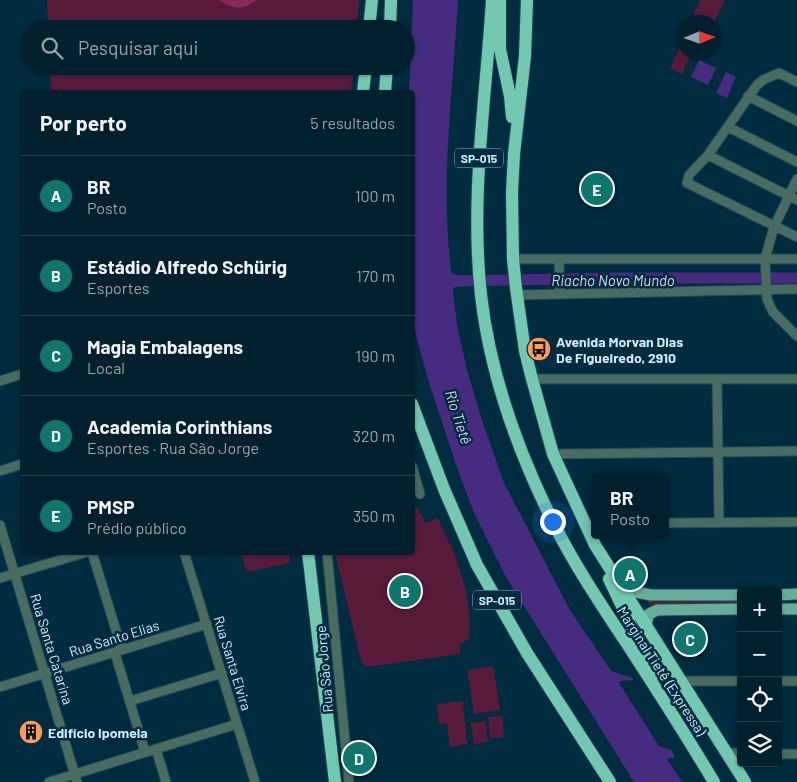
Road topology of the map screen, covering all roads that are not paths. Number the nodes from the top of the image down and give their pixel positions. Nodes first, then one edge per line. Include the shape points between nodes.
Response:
1 (372, 0) edge
2 (391, 0) edge
3 (492, 0) edge
4 (500, 0) edge
5 (527, 0) edge
6 (370, 20) edge
7 (390, 20) edge
8 (365, 75) edge
9 (386, 75) edge
10 (797, 82) edge
11 (363, 90) edge
12 (385, 90) edge
13 (748, 96) junction
14 (797, 121) edge
15 (728, 126) junction
16 (514, 154) junction
17 (708, 155) junction
18 (797, 162) edge
19 (797, 179) edge
20 (793, 198) edge
21 (774, 226) junction
22 (797, 237) edge
23 (559, 259) junction
24 (765, 259) junction
25 (797, 259) edge
26 (513, 264) junction
27 (766, 286) junction
28 (560, 289) junction
29 (797, 289) edge
30 (516, 292) junction
31 (797, 336) edge
32 (20, 375) edge
33 (532, 379) junction
34 (718, 379) junction
35 (797, 379) edge
36 (0, 381) edge
37 (415, 412) edge
38 (719, 451) junction
39 (797, 451) edge
40 (553, 454) junction
41 (20, 465) edge
42 (0, 471) edge
43 (415, 476) edge
44 (420, 494) dead end
45 (719, 522) junction
46 (797, 522) edge
47 (590, 523) edge
48 (669, 523) edge
49 (0, 525) edge
50 (594, 539) edge
51 (596, 545) junction
52 (77, 555) edge
53 (93, 555) edge
54 (185, 555) edge
55 (308, 555) edge
56 (327, 555) edge
57 (15, 574) junction
58 (0, 578) edge
59 (625, 590) junction
60 (782, 594) edge
61 (797, 594) edge
62 (737, 595) edge
63 (797, 608) edge
64 (737, 609) edge
65 (782, 609) edge
66 (207, 624) junction
67 (646, 625) junction
68 (118, 652) junction
69 (222, 673) junction
70 (45, 674) junction
71 (681, 681) junction
72 (737, 681) edge
73 (782, 681) edge
74 (797, 681) edge
75 (0, 687) edge
76 (659, 693) junction
77 (130, 701) junction
78 (237, 724) junction
79 (156, 749) junction
80 (145, 752) junction
81 (727, 753) junction
82 (737, 753) edge
83 (782, 754) edge
84 (797, 754) edge
85 (76, 778) edge
86 (49, 782) edge
87 (166, 782) edge
88 (255, 782) edge
89 (335, 782) edge
90 (349, 782) edge
91 (610, 782) edge
92 (714, 782) edge
93 (745, 782) edge

1 - 6 highway
2 - 7 highway
3 - 76 highway, Marginal Tietê (Expressa) / SP-015 via 477,193 481,296 499,388 526,465 554,524 590,588
4 - 16 highway via 500,49 510,96
5 - 16 highway via 525,56
8 - 11 highway
9 - 12 highway
10 - 13 street via 777,73 763,80
13 - 14 street
13 - 15 street
15 - 17 street
15 - 18 street
16 - 26 highway
17 - 20 street
17 - 21 street via 689,175 688,184
19 - 20 street
20 - 21 street
21 - 22 street
21 - 24 street
23 - 24 street
23 - 26 street
23 - 28 street
24 - 25 street
24 - 27 street
26 - 30 highway
27 - 28 street
27 - 29 street
27 - 31 street via 773,312
28 - 30 street
30 - 33 highway
32 - 36 street
33 - 34 street
33 - 40 highway
34 - 35 street
34 - 38 street
37 - 91 highway, SP-015 via 477,565 526,653
38 - 39 street
38 - 40 street
38 - 45 street
40 - 47 highway
41 - 42 street
43 - 44 street
45 - 46 street
45 - 48 street
49 - 57 street, Rua Santa Catarina
50 - 51 highway
51 - 59 highway
51 - 76 highway via 595,552 654,672
52 - 57 street
53 - 68 street
54 - 66 street, Rua Santa Elvira
55 - 89 highway
56 - 90 street, Rua São Jorge
57 - 58 street
57 - 70 street, Rua Santa Catarina
59 - 62 main road via 651,595
59 - 67 highway
60 - 61 main road
63 - 65 main road
64 - 67 main road via 657,610 649,614
66 - 68 street, Rua Santo Elias
66 - 69 street, Rua Santa Elvira
67 - 71 highway
68 - 70 street, Rua Santo Elias
68 - 77 street
69 - 77 street
69 - 78 street, Rua Santa Elvira
70 - 75 street, Rua Santo Elias
70 - 85 street, Rua Santa Catarina
71 - 72 street
71 - 81 highway
73 - 74 street
76 - 92 highway, Marginal Tietê (Expressa) / SP-015
77 - 80 street
78 - 79 street
78 - 88 street, Rua Santa Elvira
79 - 80 street
79 - 87 street
80 - 85 street
81 - 82 street
81 - 93 highway
83 - 84 street
85 - 86 street

